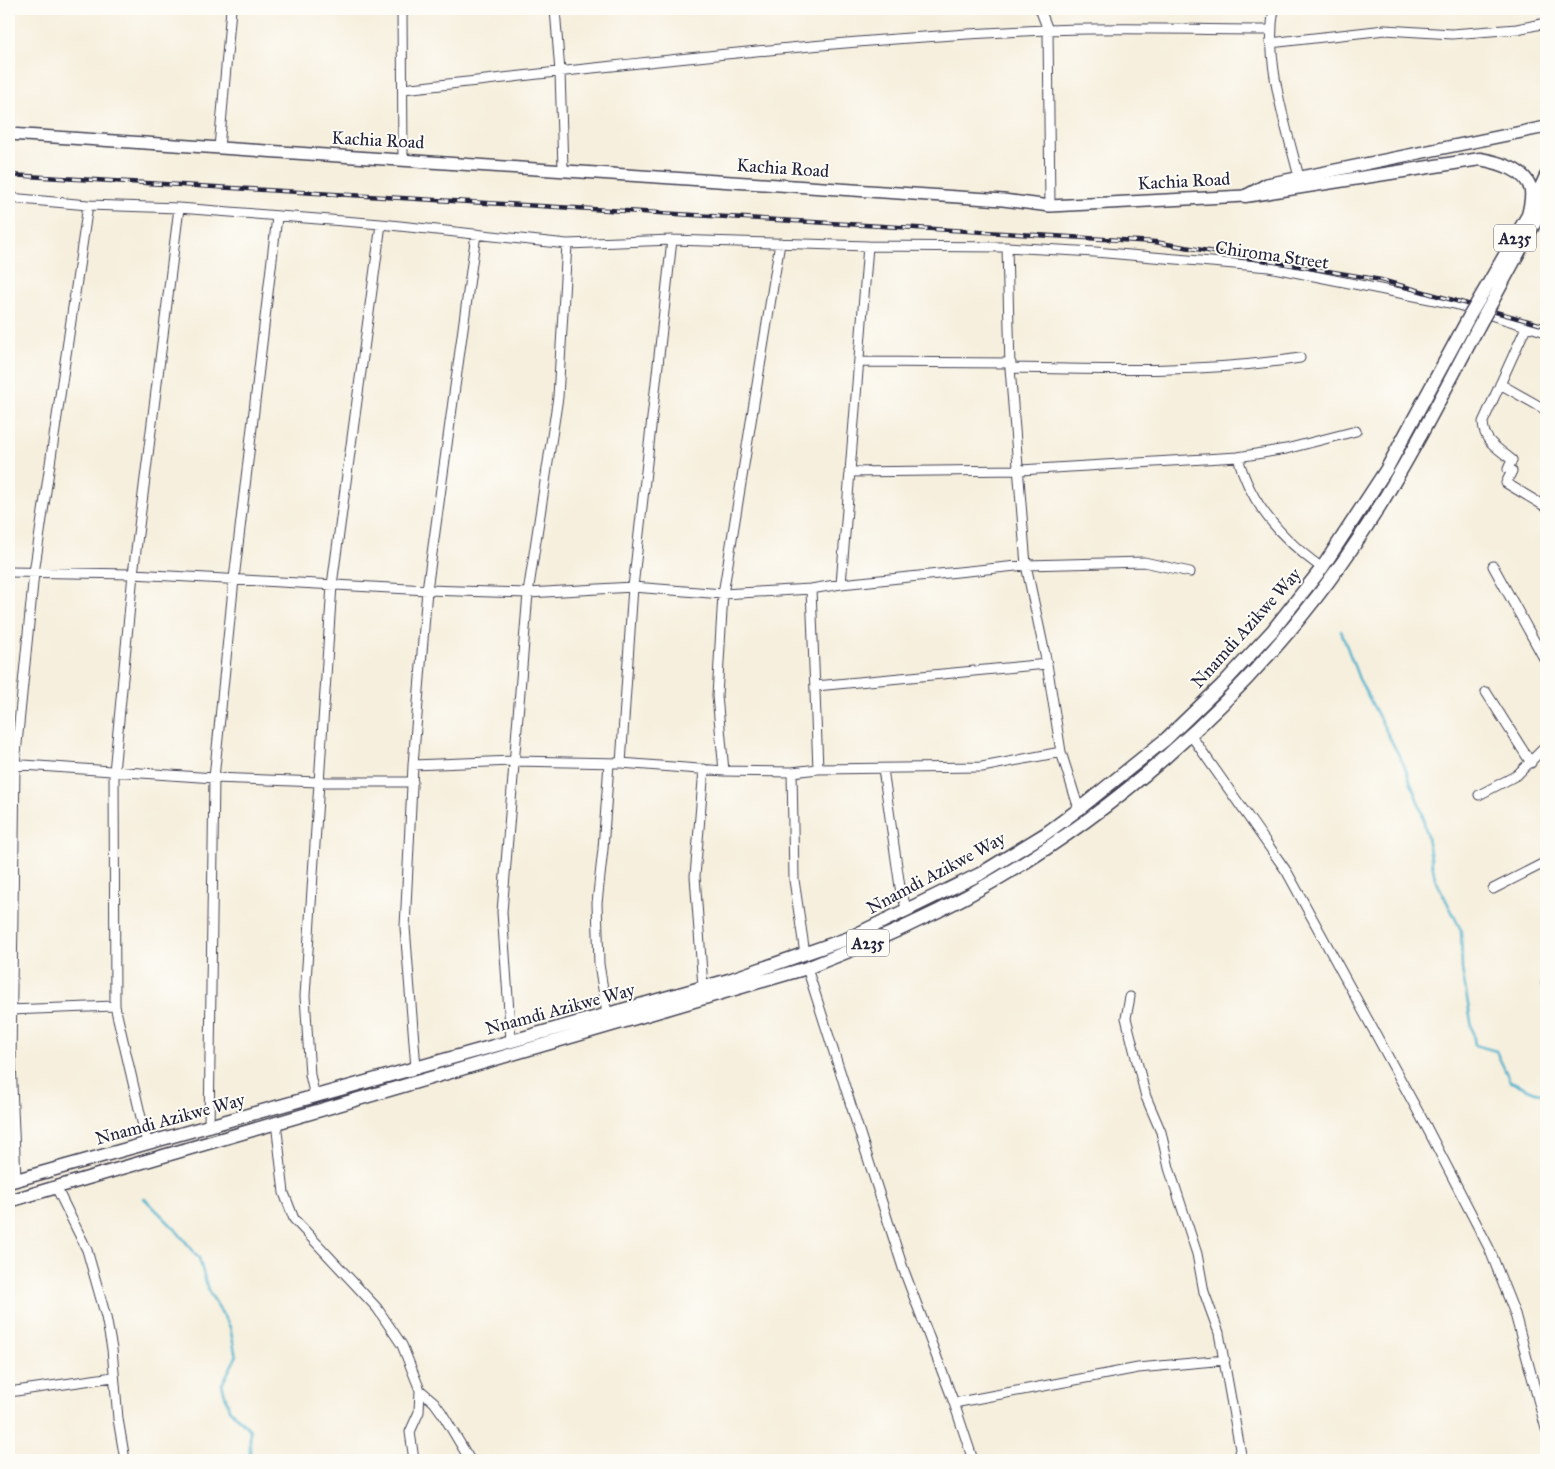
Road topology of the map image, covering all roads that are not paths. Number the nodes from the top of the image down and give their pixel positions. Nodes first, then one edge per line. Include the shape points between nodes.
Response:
1 (231, 9) edge
2 (402, 9) edge
3 (555, 9) edge
4 (1040, 9) edge
5 (1274, 9) edge
6 (1546, 22) edge
7 (1048, 30) junction
8 (1270, 30) junction
9 (1270, 43) junction
10 (560, 72) junction
11 (403, 89) junction
12 (1546, 128) edge
13 (9, 134) edge
14 (219, 148) junction
15 (403, 159) junction
16 (563, 169) junction
17 (1546, 176) edge
18 (1299, 177) junction
19 (1245, 196) junction
20 (9, 198) edge
21 (1546, 202) edge
22 (88, 205) junction
23 (1050, 206) junction
24 (179, 208) junction
25 (1528, 214) junction
26 (277, 217) junction
27 (381, 224) junction
28 (476, 234) junction
29 (672, 240) junction
30 (780, 243) junction
31 (567, 244) junction
32 (868, 246) junction
33 (1007, 247) junction
34 (1486, 300) junction
35 (1528, 325) junction
36 (1546, 332) edge
37 (1300, 358) dead end
38 (860, 362) junction
39 (1010, 365) junction
40 (1500, 384) junction
41 (1546, 410) edge
42 (1356, 431) dead end
43 (1238, 457) junction
44 (1020, 470) junction
45 (850, 472) junction
46 (1546, 507) edge
47 (1026, 564) junction
48 (1493, 566) dead end
49 (1322, 568) junction
50 (9, 572) edge
51 (1190, 572) dead end
52 (34, 573) junction
53 (133, 574) junction
54 (234, 579) junction
55 (841, 584) junction
56 (332, 585) junction
57 (633, 588) junction
58 (811, 589) junction
59 (427, 590) junction
60 (528, 593) junction
61 (723, 594) junction
62 (1546, 662) edge
63 (1047, 664) junction
64 (816, 686) junction
65 (1486, 692) dead end
66 (1190, 734) junction
67 (1546, 746) edge
68 (1061, 752) junction
69 (513, 761) junction
70 (609, 763) junction
71 (621, 763) junction
72 (1531, 763) junction
73 (12, 764) edge
74 (413, 765) junction
75 (818, 769) junction
76 (883, 769) junction
77 (704, 770) junction
78 (114, 772) junction
79 (724, 772) junction
80 (792, 772) junction
81 (214, 778) junction
82 (318, 782) junction
83 (413, 782) junction
84 (1479, 794) dead end
85 (1079, 809) junction
86 (12, 831) edge
87 (1546, 862) edge
88 (1493, 889) dead end
89 (906, 911) junction
90 (11, 919) edge
91 (805, 954) junction
92 (806, 968) junction
93 (704, 987) junction
94 (1130, 997) dead end
95 (115, 1006) junction
96 (10, 1010) edge
97 (607, 1014) junction
98 (511, 1040) junction
99 (416, 1068) junction
100 (315, 1097) junction
101 (276, 1122) junction
102 (209, 1127) junction
103 (147, 1143) junction
104 (12, 1180) edge
105 (57, 1189) junction
106 (9, 1201) edge
107 (1225, 1360) junction
108 (113, 1377) junction
109 (420, 1390) junction
110 (9, 1392) edge
111 (954, 1403) junction
112 (1546, 1429) edge
113 (125, 1460) edge
114 (414, 1460) edge
115 (470, 1460) edge
116 (973, 1460) edge
117 (1242, 1460) edge

1 - 14 street
2 - 11 street
3 - 10 street
4 - 7 street
5 - 8 street
6 - 9 street via 1517,29 1452,34 1385,30
7 - 8 street
7 - 10 street via 734,53
7 - 23 street
8 - 9 street
9 - 18 street via 1282,111
10 - 11 street
10 - 16 street
11 - 15 street
12 - 18 main road, Kachia Road
13 - 14 main road, Kachia Road
14 - 15 main road, Kachia Road
15 - 16 main road, Kachia Road
16 - 23 main road, Kachia Road
17 - 25 highway, Nnamdi Azikwe Way / A235
18 - 19 main road, Kachia Road via 1267,184
19 - 23 main road, Kachia Road
19 - 25 highway via 1480,159 1509,167 1527,181 1532,193
20 - 22 street, Chiroma Street
21 - 34 highway, A235
22 - 24 street, Chiroma Street
22 - 52 street
24 - 26 street, Chiroma Street
24 - 53 street
25 - 34 highway, Nnamdi Azikwe Way / A235
26 - 27 street, Chiroma Street
26 - 54 street
27 - 28 street, Chiroma Street
27 - 56 street
28 - 31 street, Chiroma Street
28 - 59 street
29 - 30 street, Chiroma Street
29 - 31 street, Chiroma Street
29 - 57 street
30 - 32 street, Chiroma Street
30 - 61 street
31 - 60 street via 558,397
32 - 33 street, Chiroma Street
32 - 38 street
33 - 35 street, Chiroma Street via 1269,267 1455,304
33 - 39 street
34 - 49 highway, Nnamdi Azikwe Way / A235, bridge via 1470,315 1386,470
34 - 66 highway, Nnamdi Azikwe Way / A235, bridge via 1483,318 1364,530 1327,583 1268,654
35 - 36 street, Chiroma Street
35 - 40 street
37 - 39 street via 1256,365 1133,371
38 - 39 street
38 - 45 street
39 - 44 street
40 - 41 street
40 - 46 street via 1483,422 1484,436 1512,460 1508,469 1512,471 1506,483
42 - 43 street via 1286,449
43 - 44 street
43 - 49 street via 1242,474 1271,523 1302,554
44 - 45 street
44 - 47 street
45 - 55 street
47 - 51 street via 1144,562
47 - 55 street
47 - 63 street
48 - 62 street
49 - 85 highway, Nnamdi Azikwe Way / A235 via 1273,630 1222,684 1166,739
50 - 52 street
52 - 53 street
52 - 73 street
53 - 54 street
53 - 78 street
54 - 56 street
54 - 81 street
55 - 58 street
56 - 59 street
56 - 82 street
57 - 60 street
57 - 61 street
57 - 71 street
58 - 61 street
58 - 64 street
59 - 60 street
59 - 74 street
60 - 69 street
61 - 79 street via 717,696
63 - 64 street
63 - 68 street
64 - 75 street
65 - 72 street
66 - 92 highway, Nnamdi Azikwe Way / A235 via 1112,800 1018,866 910,925
66 - 112 street via 1288,872 1489,1248 1515,1314
67 - 72 street
68 - 76 street via 982,767
68 - 85 street
69 - 70 street
69 - 74 street
69 - 98 street via 502,912
70 - 71 street
70 - 97 street via 597,903 599,964
71 - 77 street
72 - 84 street via 1517,775
73 - 78 street
73 - 86 street
74 - 83 street
75 - 76 street
75 - 80 street
76 - 89 street
77 - 79 street
77 - 93 street via 695,876
78 - 81 street
78 - 95 street
79 - 80 street
80 - 91 street via 794,880
81 - 82 street
81 - 102 street
82 - 83 street
82 - 100 street via 306,996 310,1075
83 - 99 street via 405,927
85 - 89 highway, Nnamdi Azikwe Way / A235 via 980,874
86 - 90 street
87 - 88 street
89 - 91 highway, Nnamdi Azikwe Way / A235 via 849,938
90 - 96 street
91 - 93 highway, Nnamdi Azikwe Way / A235
92 - 101 highway, Nnamdi Azikwe Way / A235
92 - 111 street via 903,1268
93 - 97 highway, Nnamdi Azikwe Way / A235
94 - 107 street via 1126,1018 1146,1097 1161,1132
95 - 96 street
95 - 103 street
96 - 104 street
97 - 98 highway, Nnamdi Azikwe Way / A235
98 - 99 highway, Nnamdi Azikwe Way / A235
99 - 100 highway, Nnamdi Azikwe Way / A235
100 - 102 highway, Nnamdi Azikwe Way / A235
101 - 105 highway, Nnamdi Azikwe Way / A235
101 - 109 street via 284,1193 291,1215 377,1308 402,1345
102 - 103 highway, Nnamdi Azikwe Way / A235
103 - 104 highway, Nnamdi Azikwe Way / A235
105 - 106 highway, Nnamdi Azikwe Way / A235
105 - 108 street via 87,1250 106,1317
107 - 111 street via 1138,1368
107 - 117 street
108 - 110 street
108 - 113 street
109 - 114 street via 419,1412 410,1432
109 - 115 street via 438,1408
111 - 116 street

